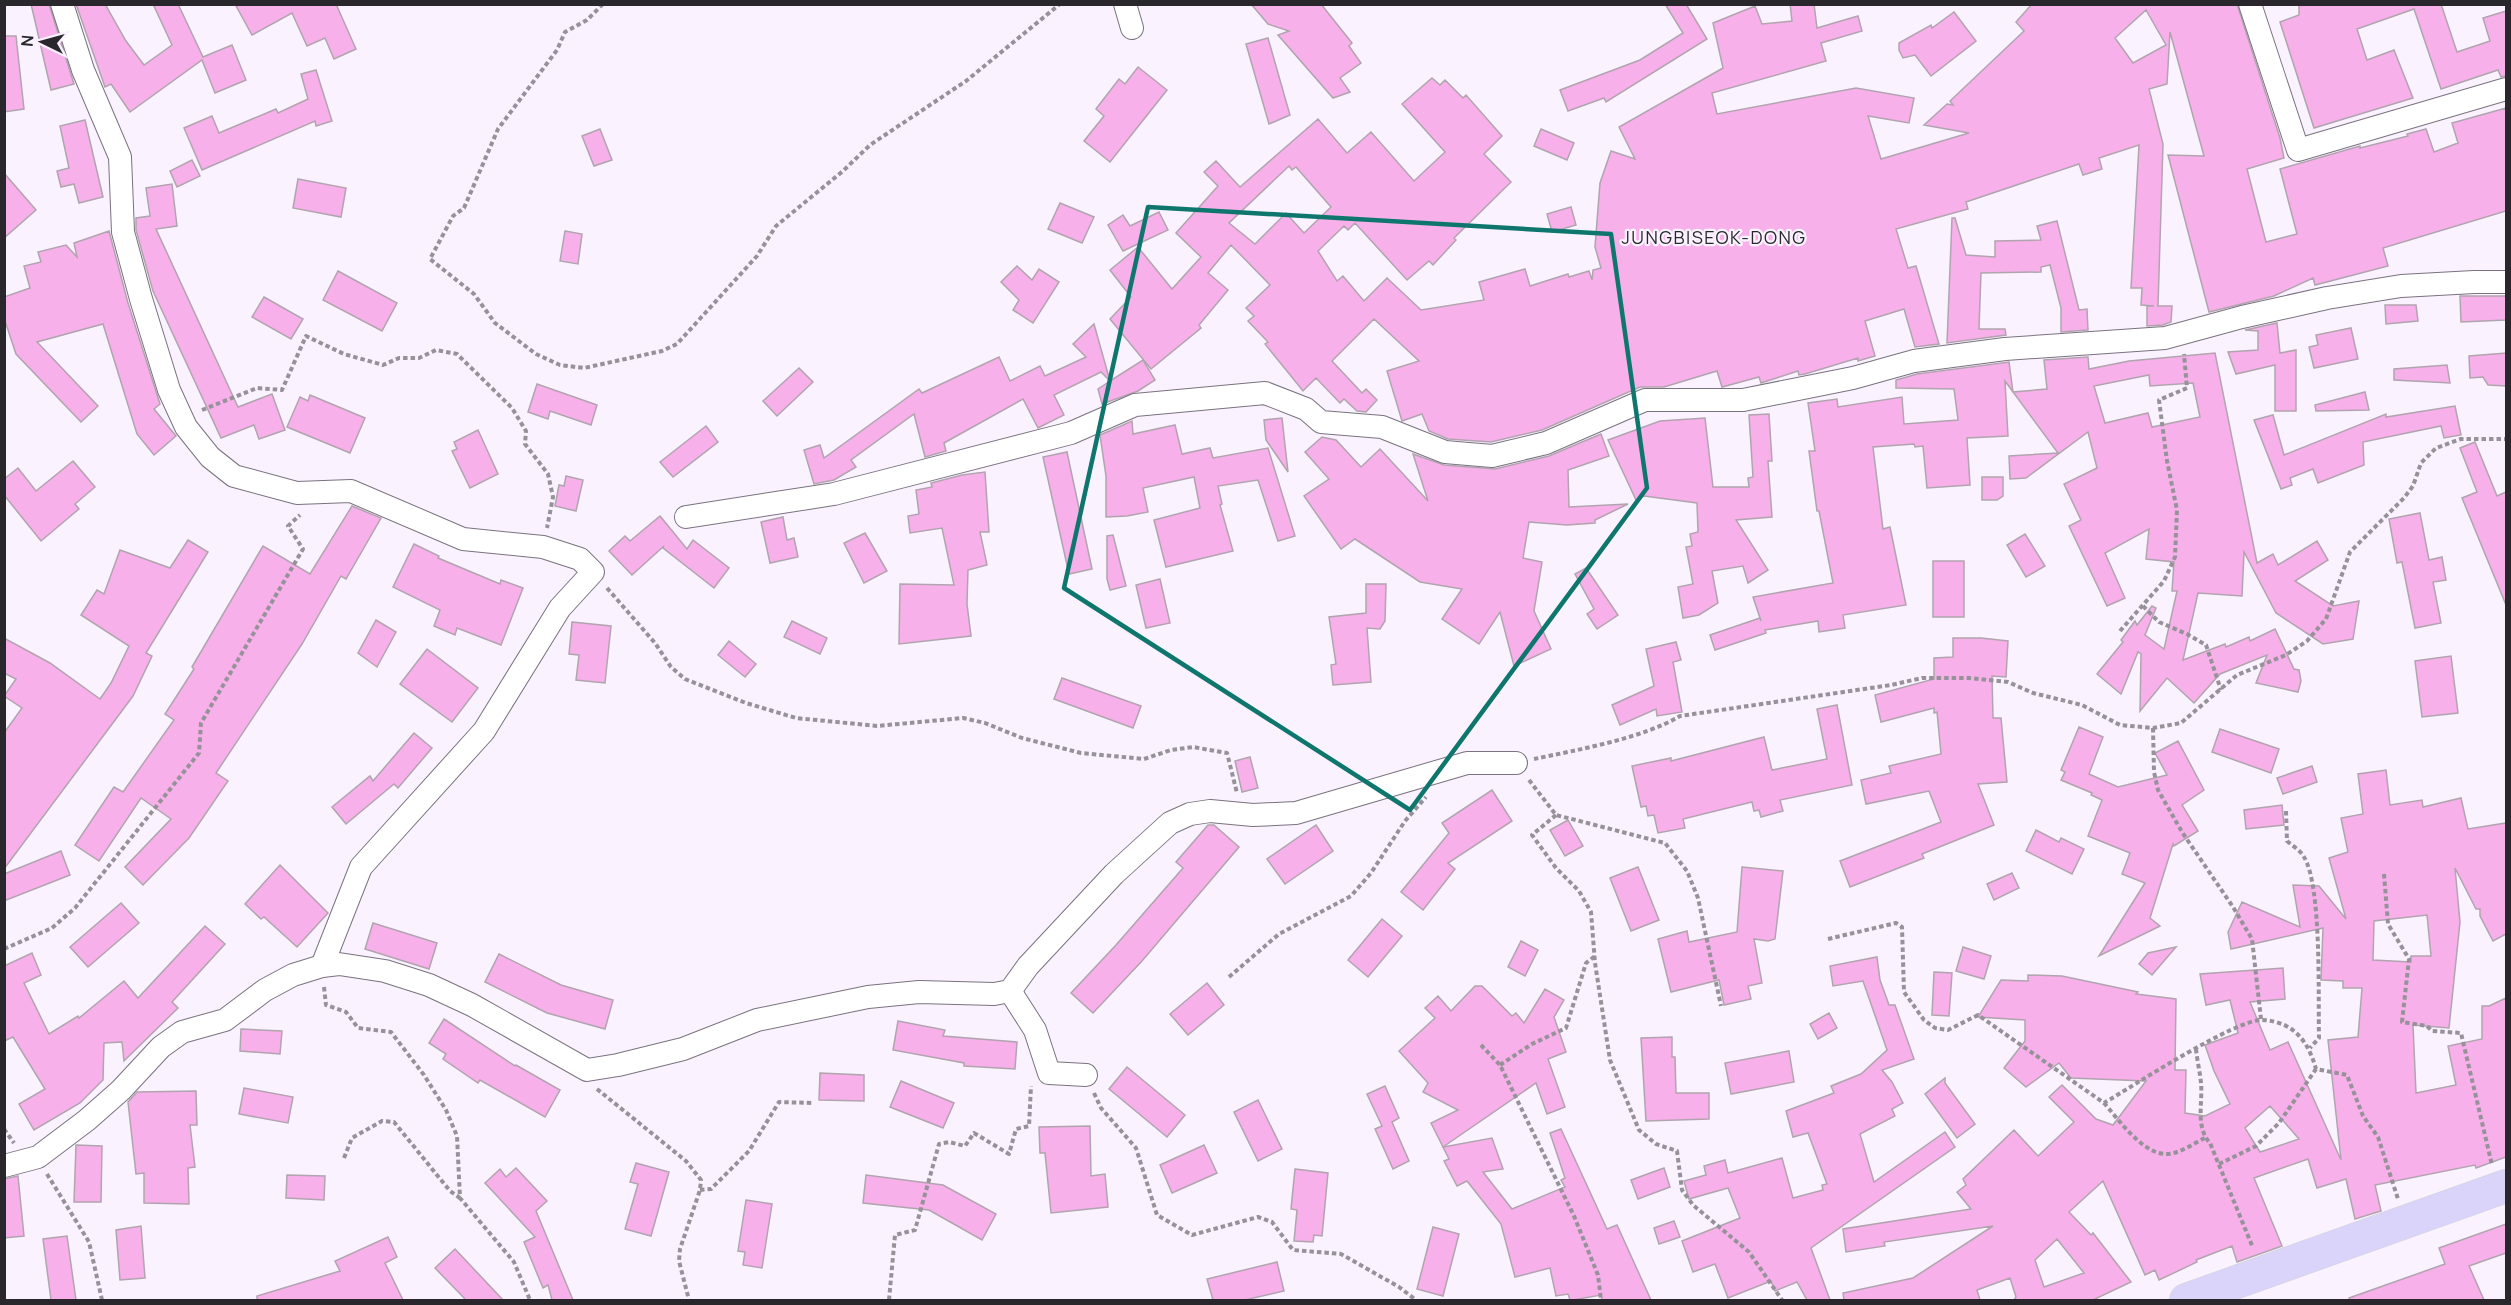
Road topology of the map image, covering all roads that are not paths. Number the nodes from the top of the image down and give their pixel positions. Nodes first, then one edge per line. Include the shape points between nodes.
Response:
1 (62, 4) edge
2 (1125, 4) edge
3 (2250, 4) edge
4 (1132, 28) dead end
5 (2506, 88) edge
6 (2506, 282) edge
7 (686, 517) dead end
8 (1516, 763) road end
9 (322, 966) junction
10 (1010, 991) junction
11 (1086, 1075) road end
12 (4, 1166) edge
13 (2502, 1187) edge
14 (2186, 1300) edge

1 - 9 street via 83,70 120,158 123,231 166,379 186,427 210,457 234,476 297,493 351,491 463,539 543,548 579,559 593,572 560,608 484,731 361,867
2 - 4 street
3 - 5 street via 2298,150
6 - 7 street via 2391,287 2327,297 2165,338 2005,349 1914,361 1853,378 1743,400 1645,400 1545,443 1492,456 1445,452 1382,427 1321,422 1306,409 1265,393 1135,405 1071,434 834,494
8 - 10 street via 1467,763 1296,813 1190,814 1170,824 1114,874 1028,966
9 - 10 street via 339,964 385,970 429,985 587,1070 683,1049 757,1020 868,997
9 - 12 street via 265,990 225,1020 182,1032 161,1047 87,1120 38,1157
10 - 11 street via 1035,1030 1049,1073
13 - 14 main road

